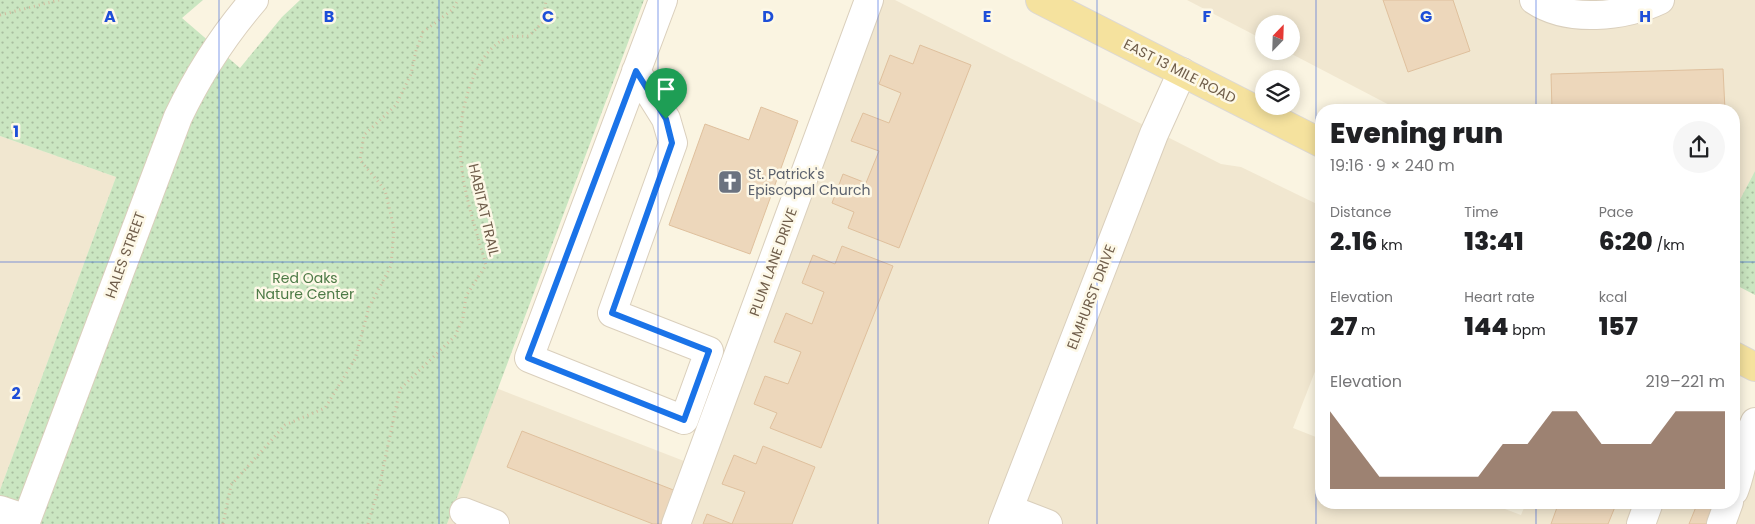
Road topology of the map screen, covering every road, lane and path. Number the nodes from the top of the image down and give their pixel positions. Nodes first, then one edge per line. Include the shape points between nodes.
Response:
1 (59, 0) edge
2 (254, 0) edge
3 (458, 0) edge
4 (546, 0) edge
5 (663, 0) edge
6 (869, 0) edge
7 (1040, 0) edge
8 (1534, 0) edge
9 (1660, 0) edge
10 (0, 15) edge
11 (636, 71) junction
12 (1182, 72) junction
13 (1315, 140) edge
14 (1740, 359) edge
15 (1755, 367) edge
16 (1755, 422) edge
17 (1743, 482) edge
18 (1646, 509) edge
19 (1726, 509) edge
20 (0, 510) edge
21 (464, 512) dead end
22 (1006, 516) edge
23 (26, 522) edge
24 (223, 524) edge
25 (368, 524) edge
26 (495, 524) edge
27 (676, 524) edge
28 (1048, 524) edge
29 (1641, 524) edge
30 (1721, 524) edge

1 - 10 path
2 - 23 street, HALES STREET via 208,59 178,116
3 - 24 path via 452,10 423,32 412,74 396,104 364,134 360,160 385,190 394,228 391,266 369,307 355,359 325,408 285,424 231,485
4 - 25 path, HABITAT TRAIL via 543,22 530,36 507,38 490,49 478,66 466,96 458,146 468,200 486,265 466,296 463,318 455,336 400,389
5 - 11 street
6 - 27 street, PLUM LANE DRIVE
7 - 12 main road, EAST 13 MILE ROAD
8 - 9 street via 1564,14 1622,14
11 - 11 street via 528,358 684,420 709,351 612,313 672,143 666,119
12 - 13 main road, EAST 13 MILE ROAD
12 - 22 street, ELMHURST DRIVE via 1154,134
14 - 15 main road
16 - 17 street via 1748,435
18 - 29 street
19 - 30 street
20 - 23 street
21 - 26 street
22 - 28 street

